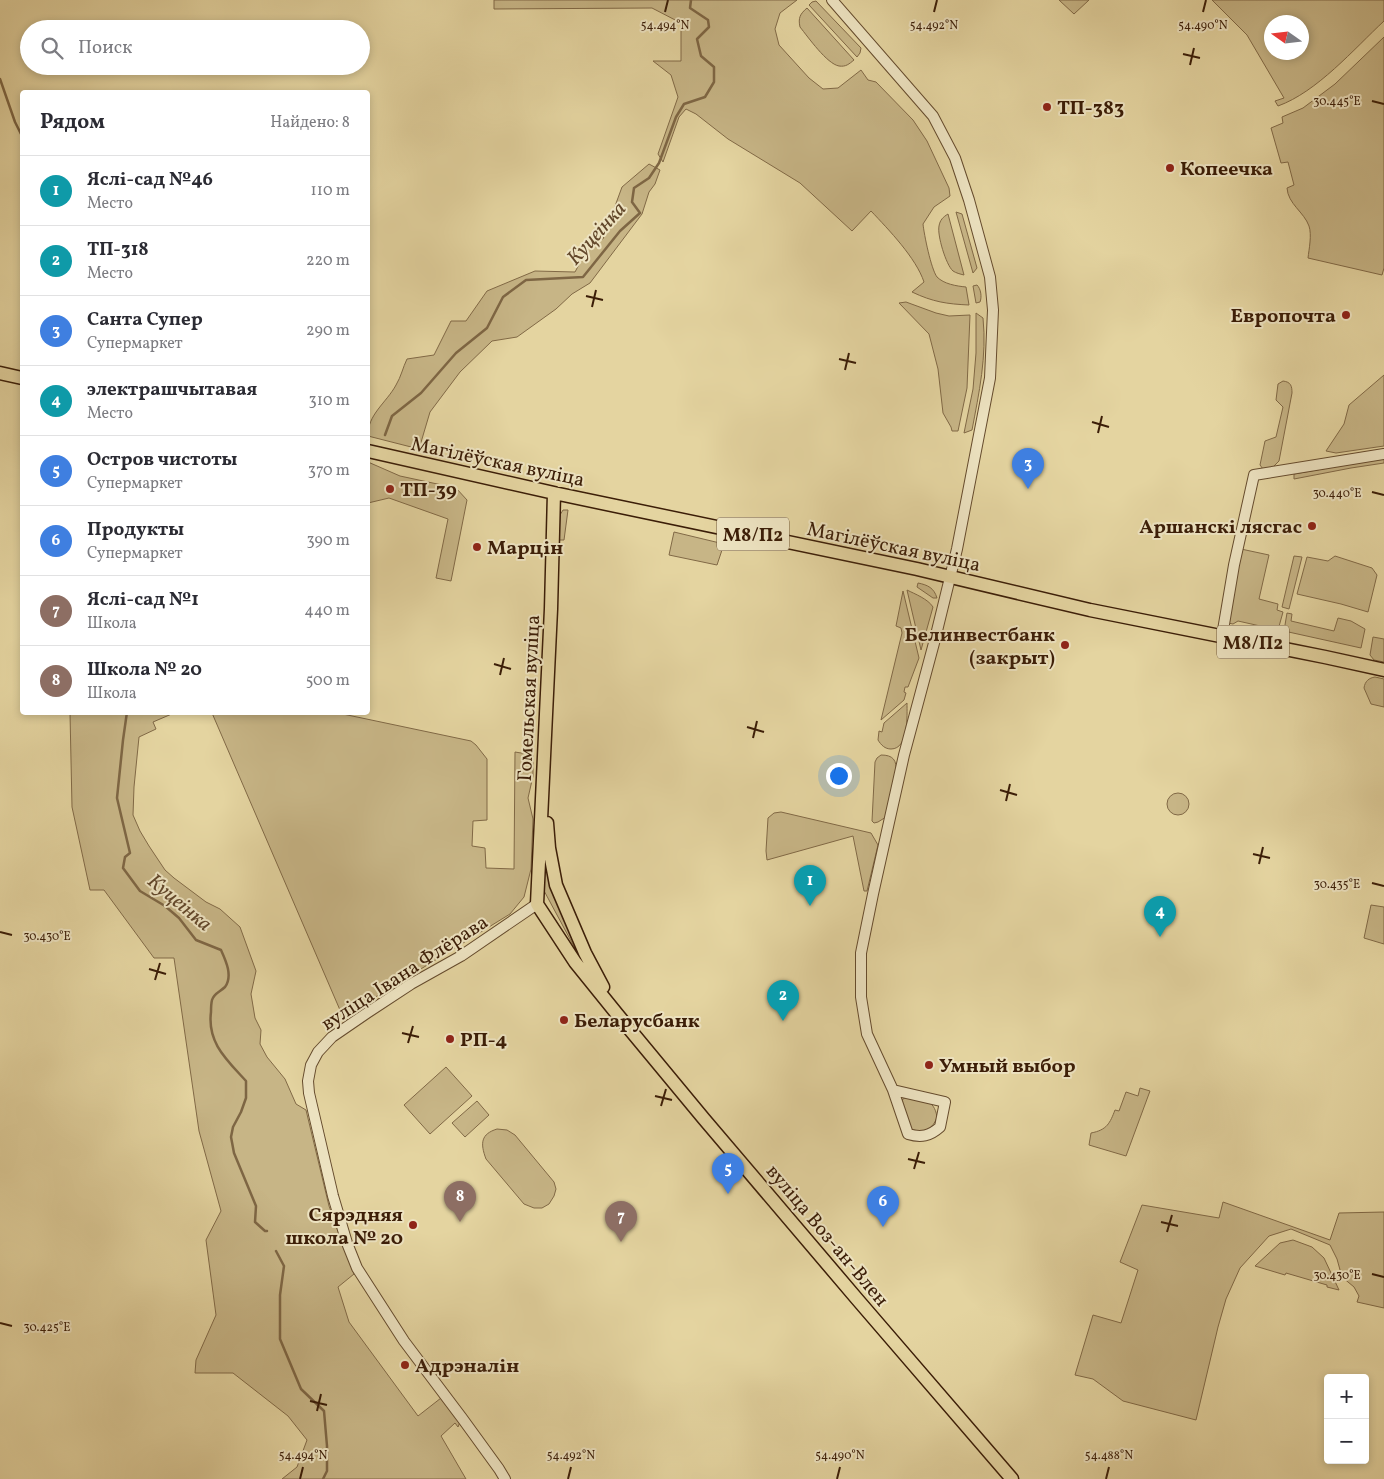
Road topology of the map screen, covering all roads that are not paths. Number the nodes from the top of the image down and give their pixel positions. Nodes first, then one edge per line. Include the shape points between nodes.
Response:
1 (832, 0) edge
2 (0, 373) edge
3 (20, 378) edge
4 (370, 451) edge
5 (1384, 454) edge
6 (554, 493) junction
7 (951, 577) junction
8 (1222, 636) junction
9 (1384, 670) edge
10 (543, 788) junction
11 (537, 904) junction
12 (617, 1014) junction
13 (893, 1090) junction
14 (505, 1479) edge
15 (1012, 1479) edge

1 - 7 street via 933,116 955,158 990,277 993,310 990,378
2 - 3 main road
4 - 6 main road, Магілёўская вуліца / М8/П2
5 - 8 street via 1254,475
6 - 7 main road, Магілёўская вуліца / М8/П2
6 - 10 main road, Гомельская вуліца
7 - 8 main road, Магілёўская вуліца / М8/П2 via 1090,610
7 - 13 street via 904,755 862,953 861,997 867,1034
8 - 9 main road, Магілёўская вуліца / М8/П2
10 - 11 main road, Гомельская вуліца
10 - 12 main road, вуліца Воз-ан-Влен via 556,885 585,954
11 - 12 main road, вуліца Воз-ан-Влен via 575,962
11 - 14 street, вуліца Івана Флёрава via 332,1037 311,1065 308,1082 333,1196 357,1268 404,1341
12 - 15 main road, вуліца Воз-ан-Влен
13 - 13 street via 908,1134 925,1136 940,1127 945,1102

